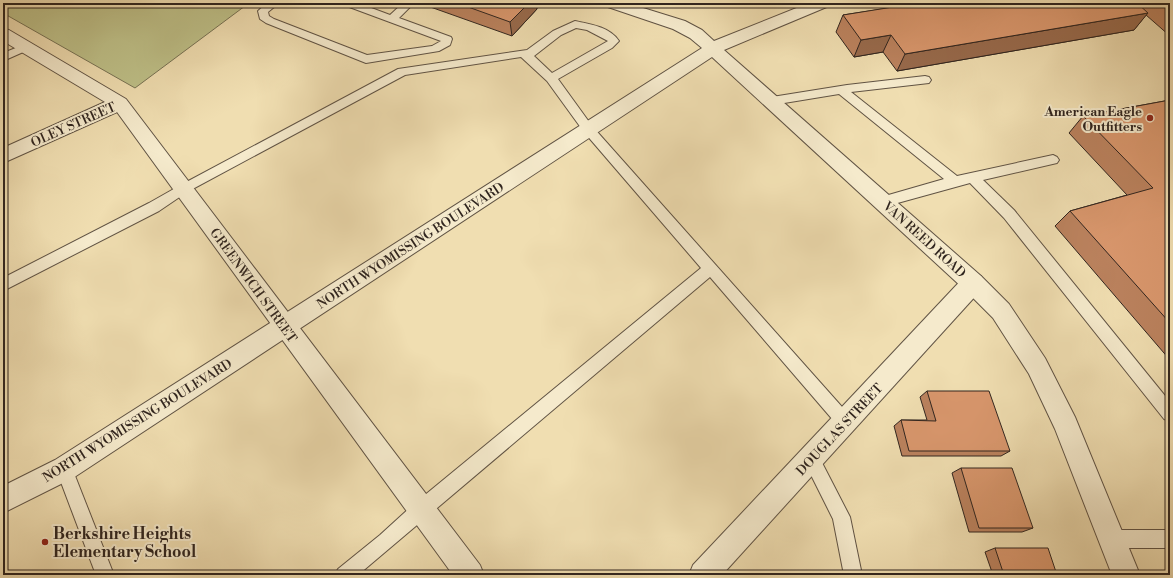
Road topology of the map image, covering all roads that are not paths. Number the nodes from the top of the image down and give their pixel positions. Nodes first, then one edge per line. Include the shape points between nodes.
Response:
1 (274, 3) edge
2 (348, 3) edge
3 (409, 3) edge
4 (610, 3) edge
5 (823, 3) edge
6 (392, 19) junction
7 (3, 34) edge
8 (26, 48) junction
9 (713, 48) junction
10 (526, 56) junction
11 (3, 57) edge
12 (551, 78) junction
13 (925, 80) dead end
14 (841, 90) junction
15 (772, 101) junction
16 (120, 103) junction
17 (588, 129) junction
18 (3, 156) edge
19 (1053, 160) dead end
20 (972, 177) junction
21 (955, 181) junction
22 (183, 189) junction
23 (883, 202) junction
24 (711, 268) junction
25 (973, 283) junction
26 (3, 285) edge
27 (284, 326) junction
28 (1170, 414) edge
29 (845, 422) junction
30 (810, 460) junction
31 (64, 469) junction
32 (3, 500) edge
33 (420, 510) junction
34 (1111, 539) junction
35 (1170, 539) edge
36 (105, 575) edge
37 (344, 575) edge
38 (470, 575) edge
39 (704, 575) edge
40 (853, 575) edge
41 (1126, 575) edge

1 - 6 lane via 264,11 264,17 270,21 366,59 435,49 446,43 447,40
2 - 6 lane
3 - 6 lane
4 - 9 street, VAN REED ROAD via 679,25 696,34
5 - 9 street, NORTH WYOMISSING BOULEVARD
7 - 8 street, GREENWICH STREET
8 - 11 lane
8 - 16 street, GREENWICH STREET
9 - 15 street, VAN REED ROAD
9 - 17 street, NORTH WYOMISSING BOULEVARD
10 - 12 lane
10 - 12 lane via 557,33 575,24 590,27 614,41
10 - 22 lane via 524,53 402,72
12 - 17 lane
13 - 14 lane
14 - 15 lane
14 - 21 lane
15 - 23 street, VAN REED ROAD
16 - 18 street, OLEY STREET
16 - 22 street, GREENWICH STREET
17 - 24 lane
17 - 27 street, NORTH WYOMISSING BOULEVARD
19 - 20 lane
20 - 21 lane
20 - 28 lane via 1009,214
21 - 23 lane
22 - 26 lane via 154,207
22 - 27 street, GREENWICH STREET
23 - 25 street, VAN REED ROAD
24 - 29 lane
24 - 33 lane
25 - 29 street, DOUGLAS STREET
25 - 34 street, VAN REED ROAD via 1001,311 1037,366 1066,425
27 - 31 street, NORTH WYOMISSING BOULEVARD
27 - 33 street, GREENWICH STREET
29 - 30 street, DOUGLAS STREET
30 - 39 street, DOUGLAS STREET
30 - 40 lane via 841,517
31 - 32 street, NORTH WYOMISSING BOULEVARD
31 - 36 lane
33 - 37 lane
33 - 38 street, GREENWICH STREET
34 - 35 lane
34 - 41 street, VAN REED ROAD

